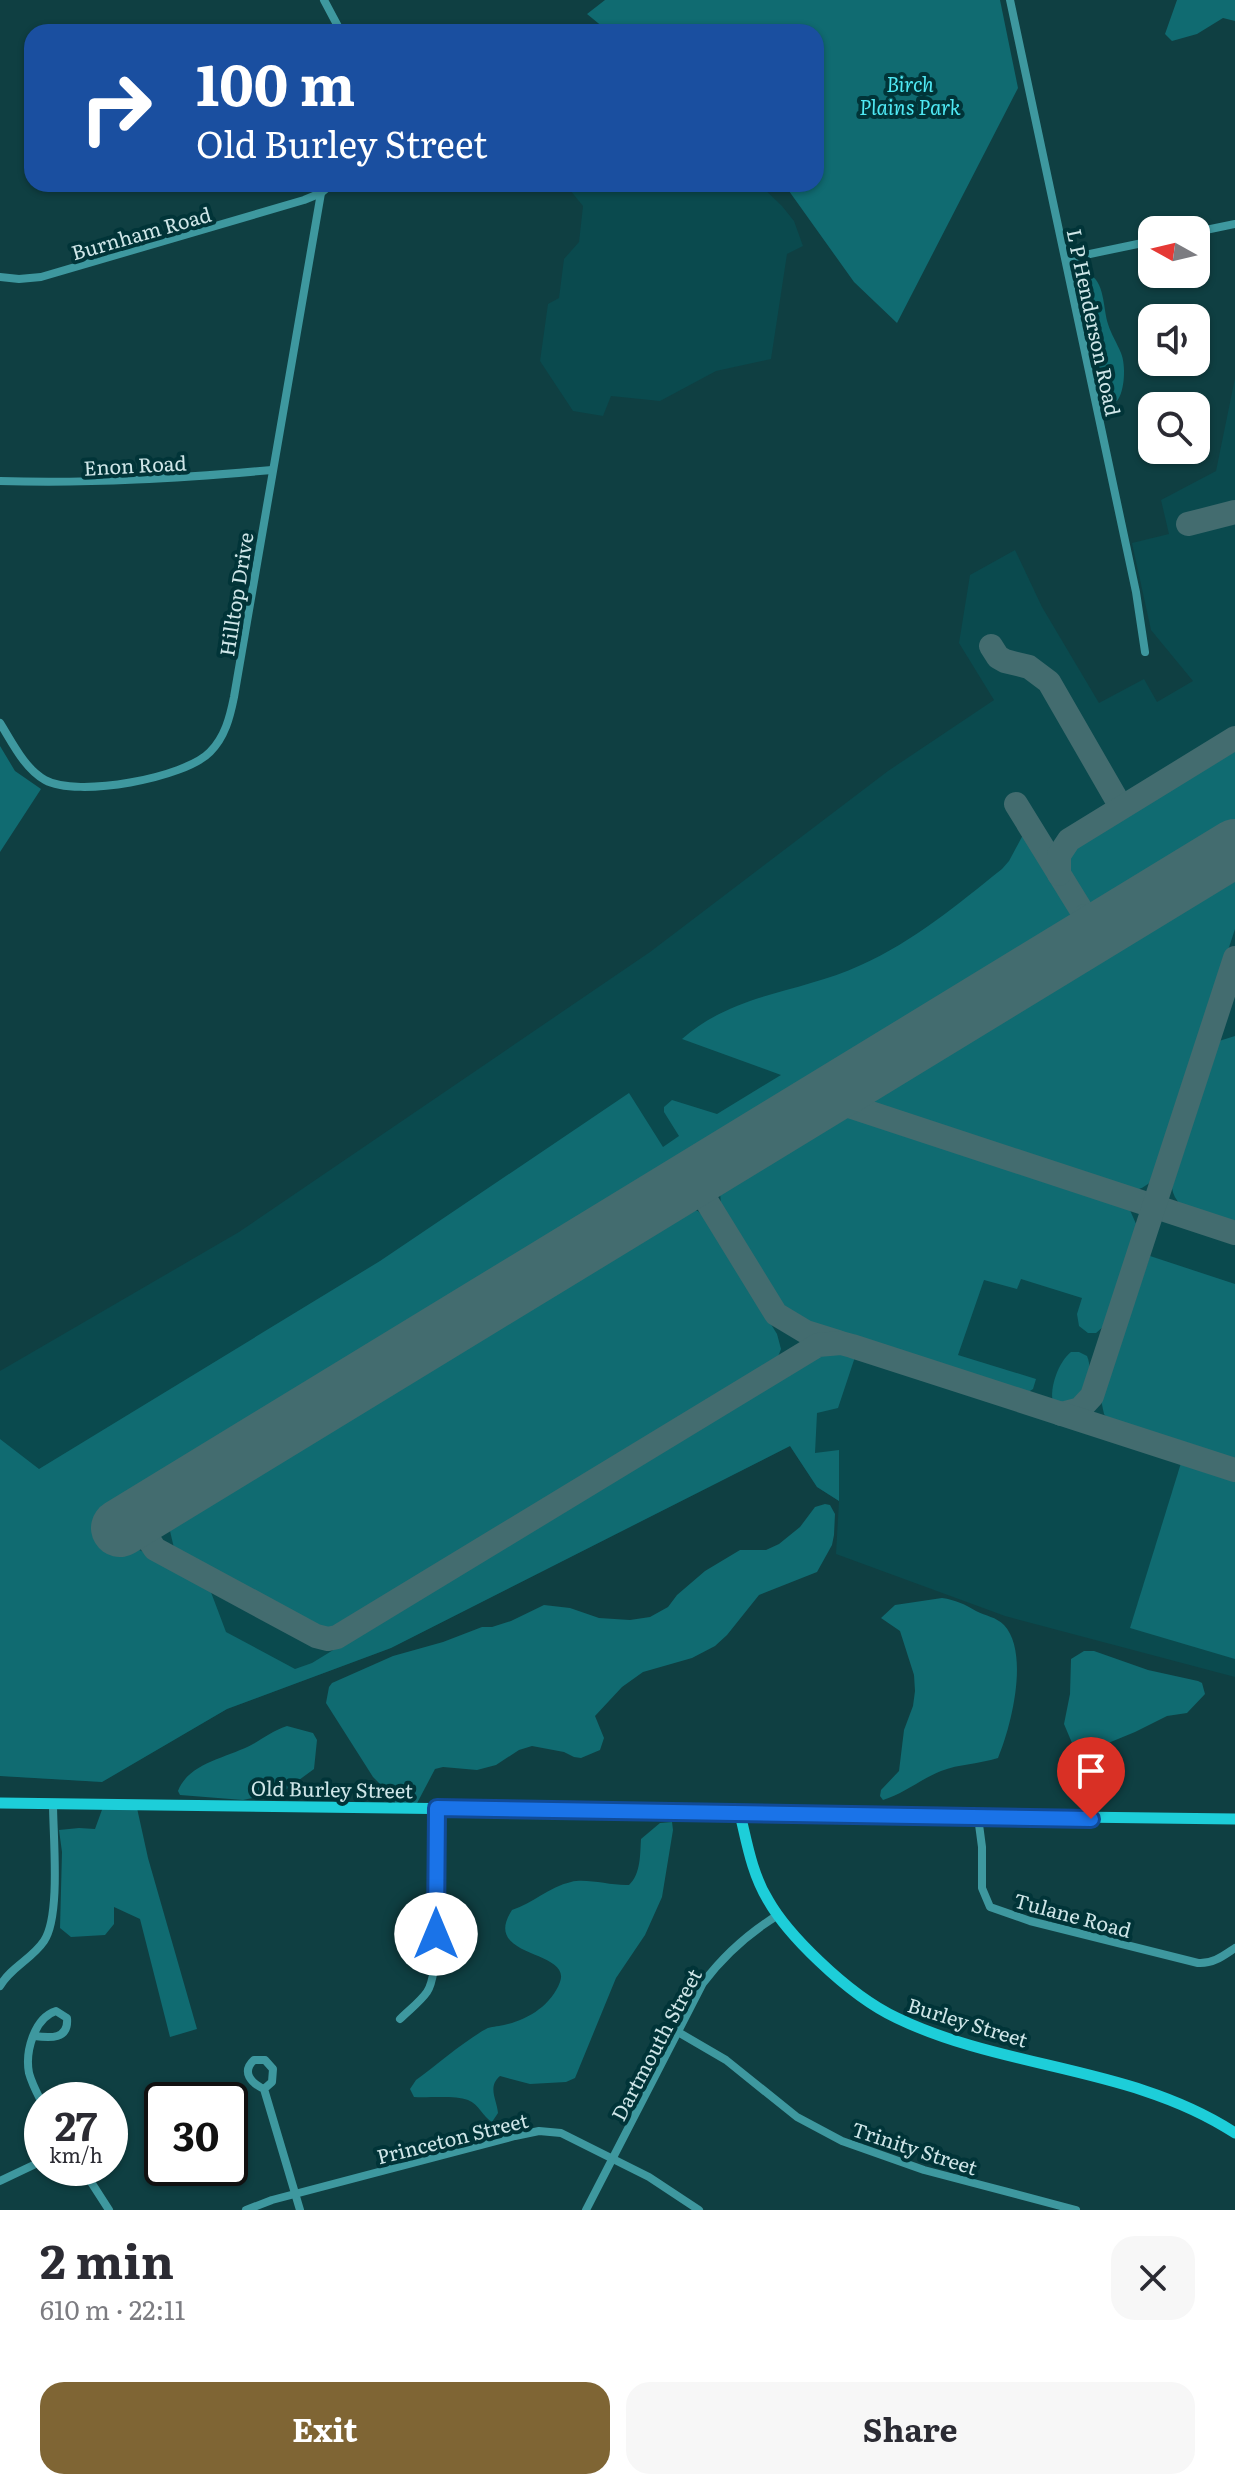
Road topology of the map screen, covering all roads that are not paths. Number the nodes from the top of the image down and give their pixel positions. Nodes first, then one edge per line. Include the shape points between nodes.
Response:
1 (324, 0) edge
2 (1010, 0) edge
3 (337, 24) edge
4 (321, 193) joint
5 (1235, 224) edge
6 (1210, 229) edge
7 (1138, 244) edge
8 (1066, 259) junction
9 (0, 277) edge
10 (272, 470) junction
11 (0, 481) edge
12 (1145, 652) dead end
13 (0, 723) edge
14 (0, 1803) edge
15 (53, 1804) junction
16 (437, 1808) junction
17 (740, 1814) junction
18 (978, 1817) junction
19 (1235, 1819) edge
20 (778, 1915) junction
21 (1235, 1948) edge
22 (0, 1986) edge
23 (400, 2019) dead end
24 (678, 2032) junction
25 (34, 2036) dead end
26 (32, 2082) edge
27 (264, 2089) dead end
28 (1235, 2133) edge
29 (613, 2159) junction
30 (24, 2170) edge
31 (0, 2181) edge
32 (94, 2186) edge
33 (295, 2194) junction
34 (109, 2210) edge
35 (246, 2210) edge
36 (300, 2210) edge
37 (586, 2210) edge
38 (699, 2210) edge
39 (1076, 2210) edge

1 - 3 street
2 - 8 street, L P Henderson Road
4 - 9 street, Burnham Road via 41,277
4 - 10 street, Hilltop Drive
5 - 6 street
7 - 8 street
8 - 12 street, L P Henderson Road
10 - 11 street, Enon Road via 150,481
10 - 13 street, Hilltop Drive via 231,709 223,734 208,754 150,778 64,786 35,773
14 - 15 main road
15 - 16 main road, Old Burley Street
15 - 22 street via 52,1925 42,1944
16 - 17 main road, Old Burley Street
16 - 23 street via 434,1977 428,1992
17 - 18 main road, Old Burley Street
17 - 20 main road, Burley Street via 753,1867
18 - 19 main road, Old Burley Street
18 - 21 street, Tulane Road via 982,1888 990,1907 1198,1963 1214,1961
20 - 24 street, Dartmouth Street via 715,1967
20 - 28 main road, Burley Street via 851,1989 896,2018 977,2046 1137,2087 1181,2102
24 - 29 street, Dartmouth Street
24 - 39 street, Trinity Street via 726,2060 797,2117 842,2141 924,2170
25 - 26 street via 28,2069
27 - 33 street
29 - 33 street, Princeton Street via 561,2133 539,2131
29 - 37 street, Dartmouth Street
29 - 38 street, Princeton Street
30 - 31 street
32 - 34 street
33 - 35 street, Princeton Street
33 - 36 street

